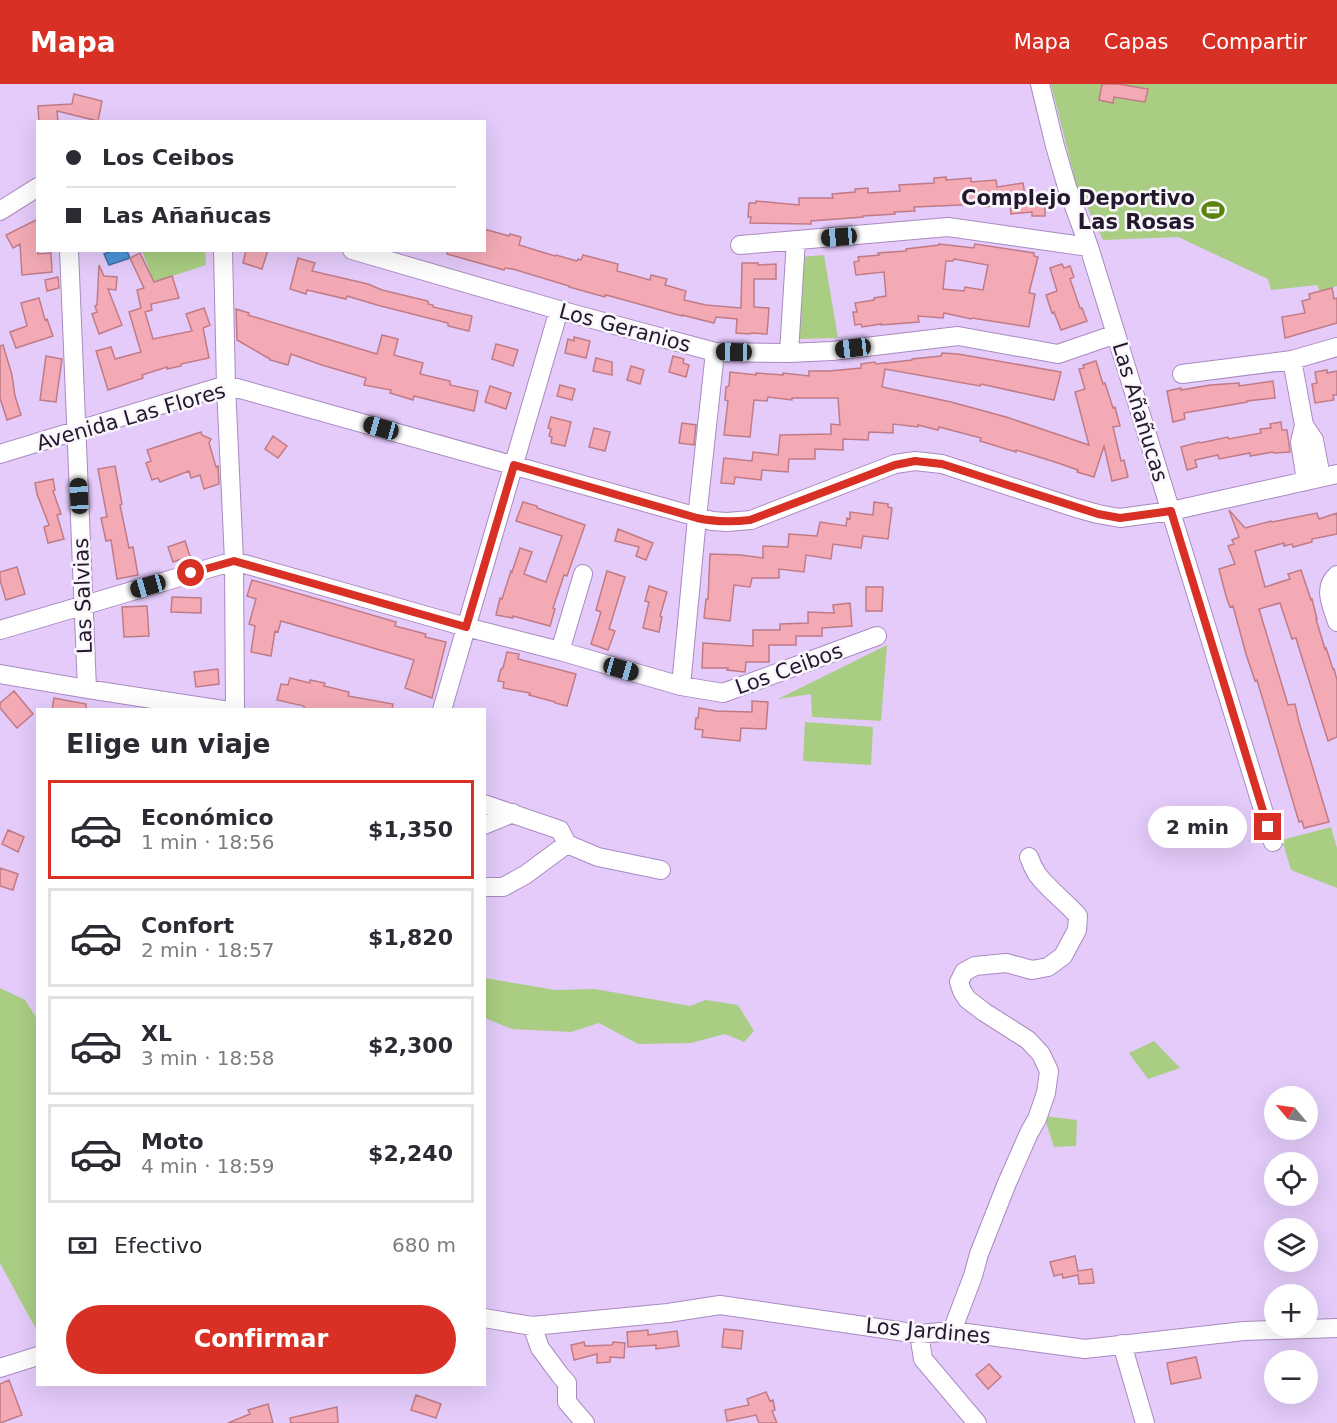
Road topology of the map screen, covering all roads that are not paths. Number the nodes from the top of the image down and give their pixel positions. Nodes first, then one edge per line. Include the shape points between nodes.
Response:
1 (1041, 84) edge
2 (36, 188) edge
3 (0, 211) edge
4 (796, 240) junction
5 (740, 245) dead end
6 (1089, 247) junction
7 (69, 252) edge
8 (223, 252) edge
9 (359, 252) edge
10 (559, 310) junction
11 (1116, 334) junction
12 (1337, 347) edge
13 (715, 352) junction
14 (789, 353) junction
15 (1292, 360) junction
16 (1182, 374) dead end
17 (226, 385) junction
18 (76, 431) junction
19 (0, 454) edge
20 (514, 465) junction
21 (1321, 477) edge
22 (1171, 511) junction
23 (697, 518) junction
24 (234, 561) junction
25 (583, 574) dead end
26 (1337, 575) edge
27 (84, 605) junction
28 (1337, 622) edge
29 (466, 627) junction
30 (0, 630) edge
31 (877, 636) dead end
32 (560, 651) junction
33 (0, 674) edge
34 (681, 686) junction
35 (87, 689) junction
36 (210, 708) edge
37 (235, 708) edge
38 (443, 708) edge
39 (486, 805) edge
40 (513, 813) junction
41 (486, 824) edge
42 (1273, 842) dead end
43 (567, 844) junction
44 (1029, 857) dead end
45 (661, 870) dead end
46 (486, 887) edge
47 (486, 1318) edge
48 (532, 1326) junction
49 (1337, 1328) edge
50 (952, 1331) junction
51 (919, 1334) junction
52 (1122, 1344) junction
53 (36, 1357) edge
54 (0, 1368) edge
55 (585, 1423) edge
56 (977, 1423) edge
57 (1145, 1423) edge

1 - 6 street, Las Añañucas via 1067,187
2 - 3 street
4 - 5 street
4 - 6 street via 948,227
4 - 14 street
6 - 11 street, Las Añañucas
7 - 18 street, Las Salvias
8 - 17 street
9 - 10 street, Los Geranios
10 - 13 street, Los Geranios
10 - 20 street
11 - 14 street, Los Geranios via 1058,354 958,336
11 - 22 street, Las Añañucas
12 - 15 street
13 - 14 street, Los Geranios
13 - 23 street
15 - 16 street
15 - 21 street via 1305,425 1314,440
17 - 18 street, Avenida Las Flores
17 - 20 street, Avenida Las Flores
17 - 24 street
18 - 19 street, Avenida Las Flores
18 - 27 street, Las Salvias
20 - 23 street, Avenida Las Flores
20 - 29 street
21 - 22 street, Avenida Las Flores
22 - 23 street, Avenida Las Flores via 1120,518 1098,514 942,464 915,461 750,520
22 - 42 street, Las Añañucas
23 - 34 street
24 - 27 street
24 - 29 street, Los Ceibos
24 - 37 street
25 - 32 street
26 - 28 street via 1328,591
27 - 30 street
27 - 35 street, Las Salvias
29 - 32 street, Los Ceibos
29 - 38 street
31 - 34 street, Los Ceibos via 723,693
32 - 34 street, Los Ceibos
33 - 35 street
35 - 36 street
39 - 40 street
40 - 41 street
40 - 43 street via 560,830
43 - 45 street via 598,857
43 - 46 street via 503,887
44 - 50 street via 1036,873 1078,916 1077,930 1063,956 1048,967 1032,970 1006,963 975,966 964,972 959,982 967,999 1028,1040 1049,1071 1037,1119 1007,1183
47 - 48 street, Los Jardines
48 - 51 street, Los Jardines via 720,1305
48 - 55 street via 540,1348 567,1383 567,1402
49 - 52 street, Los Jardines via 1244,1331
50 - 51 street, Los Jardines
50 - 52 street, Los Jardines via 1085,1349
51 - 56 street via 923,1359
52 - 57 street
53 - 54 street

